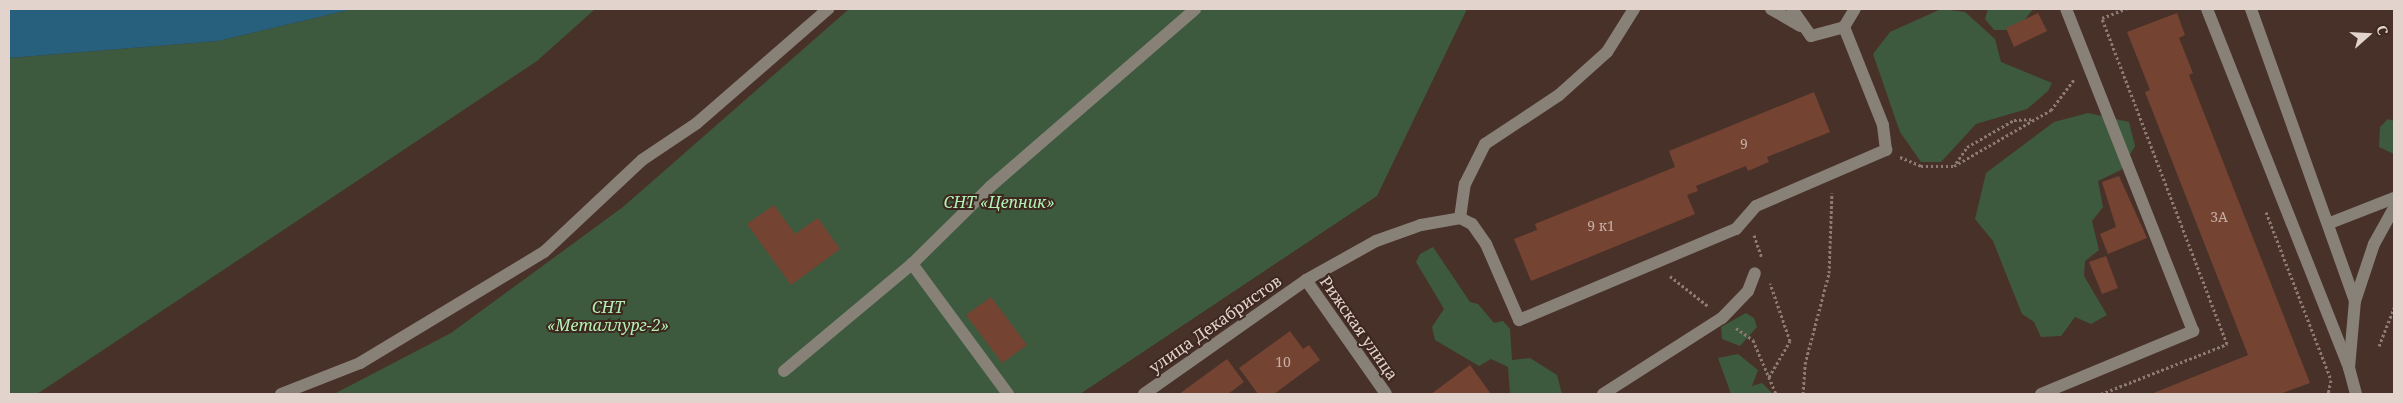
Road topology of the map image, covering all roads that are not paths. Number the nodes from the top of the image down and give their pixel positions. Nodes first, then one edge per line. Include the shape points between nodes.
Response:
1 (828, 9) edge
2 (1195, 9) edge
3 (1634, 9) edge
4 (1772, 9) edge
5 (1792, 9) edge
6 (1855, 9) edge
7 (2066, 9) edge
8 (2207, 9) edge
9 (2251, 9) edge
10 (1800, 26) junction
11 (1844, 27) junction
12 (2394, 198) edge
13 (2394, 208) edge
14 (1460, 218) junction
15 (2330, 223) junction
16 (912, 264) junction
17 (1760, 271) road end
18 (1306, 280) junction
19 (2355, 301) junction
20 (2349, 368) junction
21 (784, 371) dead end
22 (281, 394) edge
23 (1008, 394) edge
24 (1144, 394) edge
25 (1386, 394) edge
26 (1603, 394) edge
27 (2041, 394) edge
28 (2356, 394) edge

1 - 22 street via 697,124 642,160 544,252 360,363
2 - 16 street via 991,186
3 - 14 street via 1607,52 1559,95 1485,144 1465,184
4 - 10 street
5 - 10 street
6 - 11 street
7 - 27 street via 2194,331
8 - 20 street
9 - 15 street
10 - 11 street via 1811,36
11 - 14 street via 1883,125 1886,150 1756,206 1736,229 1518,320 1486,244 1472,224
12 - 15 street
13 - 19 street via 2374,244
14 - 18 street, улица Декабристов via 1421,225 1376,241
15 - 19 street
16 - 21 street
16 - 23 street
17 - 26 street via 1748,291 1722,318
18 - 24 street, улица Декабристов
18 - 25 street, Рижская улица
19 - 20 street
20 - 28 street

